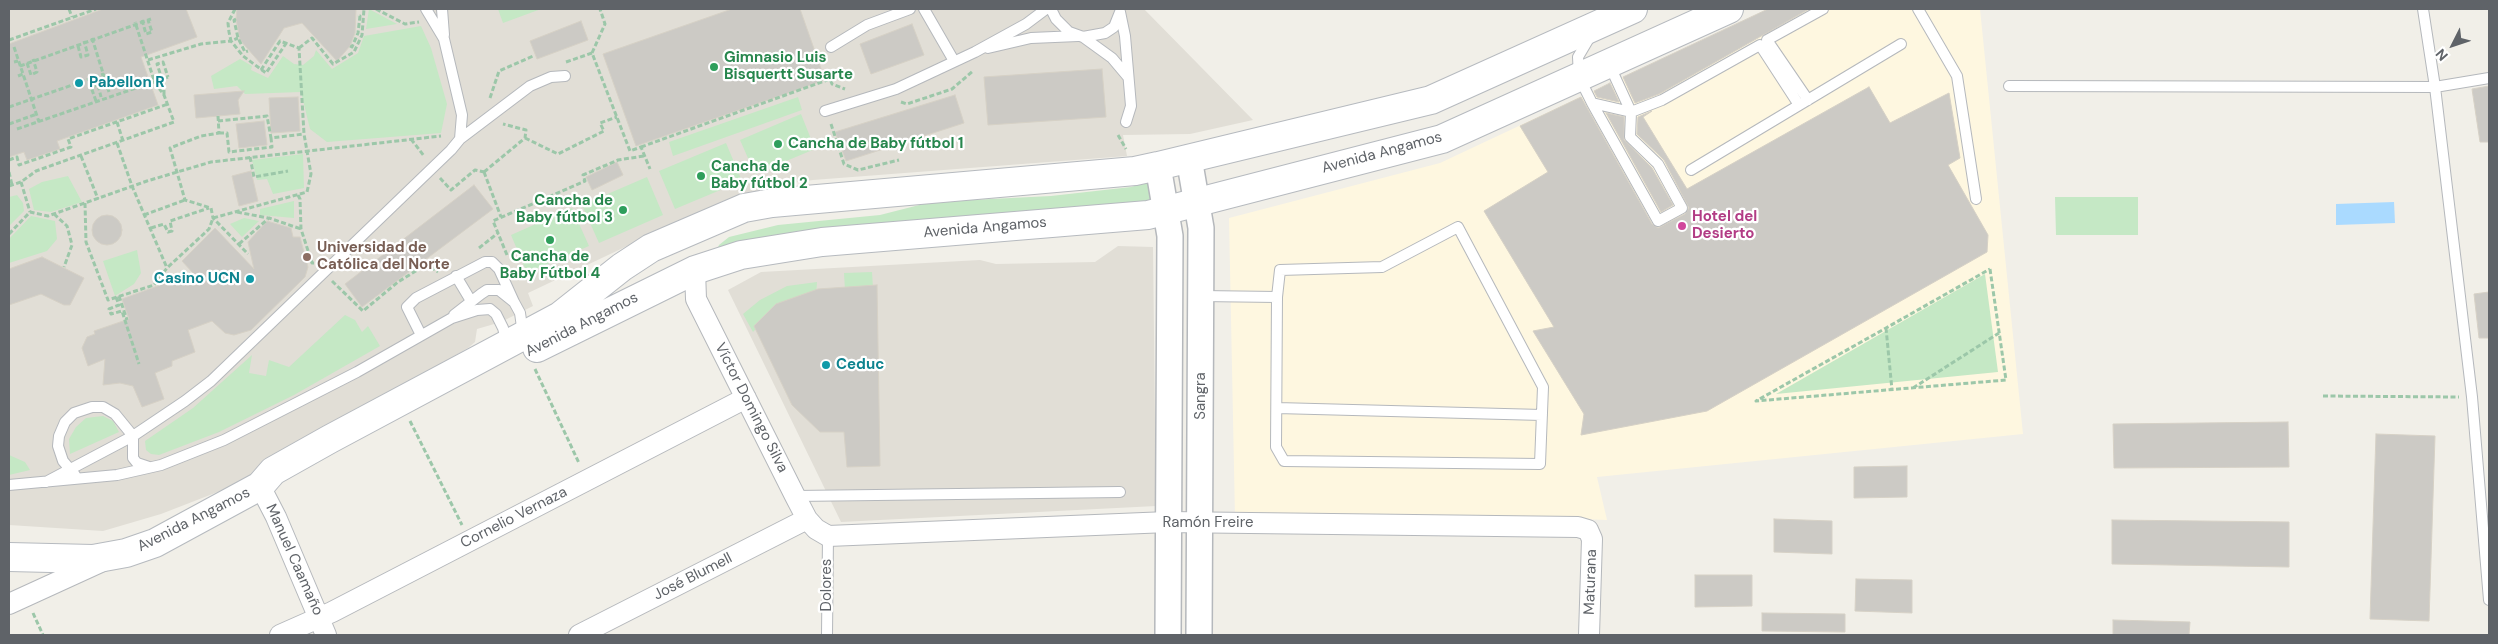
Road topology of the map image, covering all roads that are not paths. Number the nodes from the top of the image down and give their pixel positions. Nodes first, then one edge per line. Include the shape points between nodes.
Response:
1 (426, 9) edge
2 (442, 9) edge
3 (910, 9) edge
4 (924, 9) edge
5 (1046, 9) edge
6 (1051, 9) edge
7 (1633, 9) edge
8 (1729, 9) edge
9 (1823, 9) edge
10 (1918, 9) edge
11 (2423, 9) edge
12 (1120, 10) edge
13 (1597, 25) junction
14 (1080, 36) junction
15 (444, 39) junction
16 (1901, 44) dead end
17 (832, 47) dead end
18 (975, 52) junction
19 (954, 61) junction
20 (1608, 63) junction
21 (565, 76) dead end
22 (1579, 77) junction
23 (1129, 78) junction
24 (2489, 78) edge
25 (2009, 86) dead end
26 (2436, 87) junction
27 (1592, 102) junction
28 (1803, 103) junction
29 (825, 111) dead end
30 (1632, 112) junction
31 (462, 115) junction
32 (486, 118) junction
33 (1126, 122) dead end
34 (460, 139) junction
35 (1189, 158) junction
36 (1158, 166) junction
37 (1691, 170) dead end
38 (1976, 199) dead end
39 (1196, 202) junction
40 (1166, 210) junction
41 (719, 218) junction
42 (695, 270) junction
43 (456, 276) junction
44 (1202, 296) junction
45 (1277, 297) junction
46 (471, 301) junction
47 (514, 302) junction
48 (452, 318) junction
49 (421, 335) junction
50 (519, 343) junction
51 (746, 398) junction
52 (1277, 408) junction
53 (1542, 415) junction
54 (133, 436) junction
55 (151, 467) junction
56 (70, 470) junction
57 (79, 479) junction
58 (46, 482) junction
59 (9, 485) edge
60 (260, 486) junction
61 (1120, 492) dead end
62 (795, 496) junction
63 (807, 519) junction
64 (1168, 522) junction
65 (1201, 523) junction
66 (1588, 530) joint
67 (828, 536) junction
68 (9, 557) edge
69 (112, 557) junction
70 (2489, 600) edge
71 (9, 604) edge
72 (323, 627) edge
73 (280, 635) edge
74 (579, 635) edge
75 (827, 635) edge
76 (1168, 635) edge
77 (1199, 635) edge
78 (1588, 635) edge

1 - 15 lane
2 - 15 lane
3 - 17 lane via 867,25
4 - 19 lane
5 - 18 lane
6 - 14 lane via 1061,25
7 - 13 main road, Avenida Angamos
8 - 20 main road, Avenida Angamos
9 - 28 lane via 1767,40
10 - 38 lane via 1958,76
11 - 26 lane
12 - 14 lane via 1114,27 1105,33
12 - 23 lane
13 - 22 lane via 1578,57
13 - 35 main road, Avenida Angamos via 1431,100
14 - 18 lane via 1031,38
14 - 23 lane via 1112,58
15 - 31 lane
16 - 28 lane
18 - 19 lane
19 - 29 lane via 896,89
20 - 22 main road, Avenida Angamos
20 - 30 lane
21 - 32 lane via 551,77 530,86
22 - 27 lane
22 - 39 main road, Avenida Angamos via 1442,139
23 - 33 lane via 1131,106
24 - 26 lane
25 - 26 lane
26 - 70 lane via 2472,397
27 - 30 lane
27 - 30 lane via 1658,221 1682,208 1658,164 1630,136
28 - 30 lane via 1760,45 1662,100
28 - 37 lane
31 - 32 lane via 468,125
31 - 34 lane
32 - 34 lane
34 - 54 lane via 438,165 211,381 186,402
35 - 36 main road, Avenida Angamos
35 - 39 street, Sangra
36 - 40 street
36 - 41 main road, Avenida Angamos via 1135,171 772,203 744,208
39 - 40 main road, Avenida Angamos
39 - 44 street, Sangra via 1201,228
40 - 42 main road, Avenida Angamos via 1148,215 822,242 741,255
40 - 64 street via 1170,236
41 - 42 main road
41 - 50 main road, Avenida Angamos via 651,248
42 - 50 main road, Avenida Angamos
42 - 51 street, Víctor Domingo Silva via 696,299
43 - 46 lane
43 - 47 lane via 485,262 492,262
43 - 49 lane via 416,298 407,307
44 - 45 lane
44 - 65 street, Sangra
45 - 52 lane
45 - 53 lane via 1280,270 1382,267 1458,227 1543,387
46 - 47 lane via 494,289 505,293
46 - 48 lane
47 - 50 lane via 520,313
48 - 49 lane
48 - 50 lane via 490,309
49 - 55 lane via 357,372 224,440
50 - 60 main road, Avenida Angamos via 273,471
50 - 60 main road, Avenida Angamos via 408,416 280,484
51 - 62 street, Víctor Domingo Silva
51 - 72 street, Cornelio Vernaza via 470,540
52 - 53 lane
52 - 53 lane via 1276,447 1284,460 1540,464
54 - 55 lane via 133,458 137,463
54 - 56 lane
54 - 56 lane via 115,414 103,407 74,413 65,422 58,446
55 - 57 lane
56 - 57 lane
56 - 58 lane
57 - 58 lane
58 - 59 lane
60 - 69 main road, Avenida Angamos via 155,543
60 - 72 street, Manuel Caamaño
61 - 62 lane
62 - 63 street, Víctor Domingo Silva
63 - 67 street, Víctor Domingo Silva
63 - 74 street, José Blumell
64 - 65 street, Ramón Freire
64 - 67 street, Ramón Freire
64 - 76 street
65 - 66 street, Ramón Freire via 1578,527
65 - 77 street, Sangra
66 - 78 street, Maturana via 1592,538
67 - 75 lane, Dolores
68 - 69 main road, Avenida Angamos
69 - 71 street
72 - 73 street, Cornelio Vernaza

